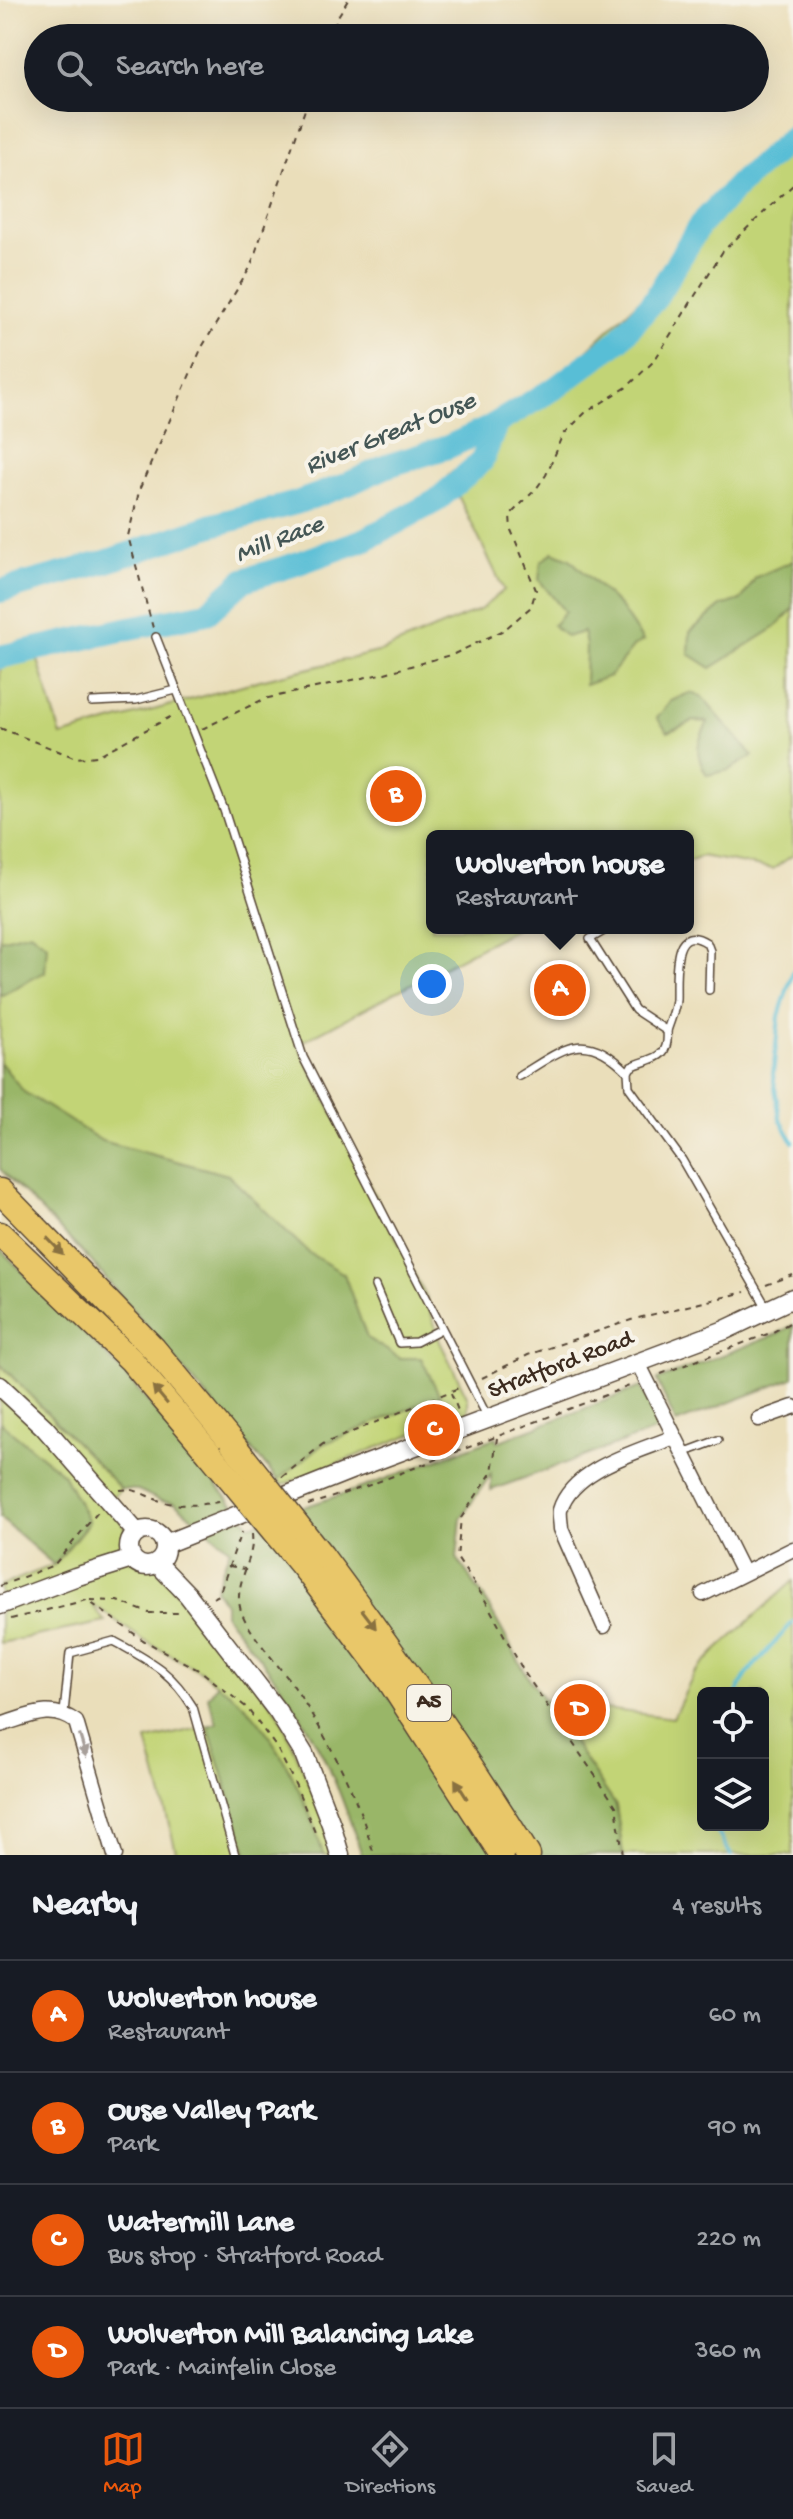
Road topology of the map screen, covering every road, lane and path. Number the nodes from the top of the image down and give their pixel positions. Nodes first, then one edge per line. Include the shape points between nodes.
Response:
1 (348, 0) edge
2 (335, 24) edge
3 (304, 112) edge
4 (793, 185) edge
5 (156, 637) joint
6 (176, 690) junction
7 (92, 702) dead end
8 (184, 710) junction
9 (0, 728) edge
10 (193, 732) junction
11 (599, 934) edge
12 (709, 990) dead end
13 (667, 1031) junction
14 (628, 1072) junction
15 (519, 1076) dead end
16 (0, 1191) edge
17 (0, 1234) edge
18 (793, 1275) edge
19 (375, 1286) dead end
20 (756, 1289) junction
21 (793, 1298) edge
22 (769, 1311) junction
23 (793, 1321) edge
24 (441, 1329) junction
25 (638, 1363) junction
26 (646, 1380) junction
27 (470, 1383) junction
28 (0, 1386) edge
29 (421, 1404) junction
30 (793, 1407) edge
31 (759, 1419) dead end
32 (428, 1428) dead end
33 (493, 1428) junction
34 (674, 1437) junction
35 (718, 1440) dead end
36 (221, 1449) junction
37 (682, 1453) junction
38 (278, 1480) dead end
39 (301, 1507) dead end
40 (243, 1527) dead end
41 (251, 1532) dead end
42 (137, 1533) junction
43 (165, 1544) junction
44 (793, 1549) edge
45 (132, 1559) junction
46 (314, 1563) junction
47 (158, 1564) junction
48 (229, 1566) junction
49 (246, 1569) junction
50 (743, 1573) junction
51 (703, 1594) dead end
52 (87, 1600) dead end
53 (208, 1600) dead end
54 (0, 1605) edge
55 (179, 1613) dead end
56 (604, 1626) dead end
57 (64, 1713) junction
58 (0, 1725) edge
59 (115, 1855) edge
60 (235, 1855) edge
61 (340, 1855) edge
62 (374, 1855) edge
63 (502, 1855) edge
64 (528, 1855) edge
65 (623, 1855) edge

1 - 2 path
3 - 5 path via 250,268 202,347 140,488 128,536
4 - 10 path via 723,251 654,361 564,434 546,475 510,515 536,590 531,607 504,630 454,654 264,699
5 - 6 lane
6 - 7 lane via 136,700
6 - 8 lane
8 - 9 path via 94,757 76,758
8 - 10 lane
10 - 24 lane via 224,810 303,1057
11 - 13 lane via 590,939 635,1010
12 - 13 lane via 707,943 686,939 678,954 675,1004
13 - 14 lane via 664,1051
14 - 15 lane via 603,1050 584,1046 561,1051
14 - 20 lane via 629,1087 682,1160
16 -> 36 highway, A5 via 154,1349
36 -> 17 highway, A5
18 - 20 path
19 - 24 lane via 399,1343 416,1342
20 - 22 lane
20 - 27 path via 634,1319 528,1355
21 - 22 street, Stratford Road
22 - 25 street, Stratford Road
23 - 26 path
24 - 27 lane
25 - 26 street
25 - 33 street, Stratford Road
26 - 33 path
26 - 34 street
27 - 29 path
27 - 33 lane
28 - 42 street via 44,1427
29 - 32 path
29 - 38 path via 323,1444
30 - 31 street
33 - 39 path via 367,1486
33 - 43 street, Stratford Road via 351,1470
33 - 65 path via 492,1472 461,1518 457,1558 524,1672 616,1806
34 - 37 street
34 - 56 street via 592,1471 570,1492 560,1512 561,1529
35 - 37 lane
36 - 46 highway, A5, bridge
37 - 50 street
40 - 48 path
41 - 49 path
42 - 43 street via 154,1531
42 - 45 street via 129,1545
43 - 47 street
44 - 50 street
45 - 47 street via 146,1567
45 - 54 street
63 -> 46 highway, A5
46 -> 64 highway, A5 via 409,1674
47 - 61 street via 278,1712 304,1754
48 - 49 path
48 - 53 path via 219,1595
49 - 62 path via 238,1602 243,1616 328,1740
50 - 51 street
52 - 55 path via 117,1601 149,1613
57 - 58 street via 48,1711
57 -> 59 street via 76,1722
57 - 60 lane via 70,1653 114,1641 162,1668 193,1707

